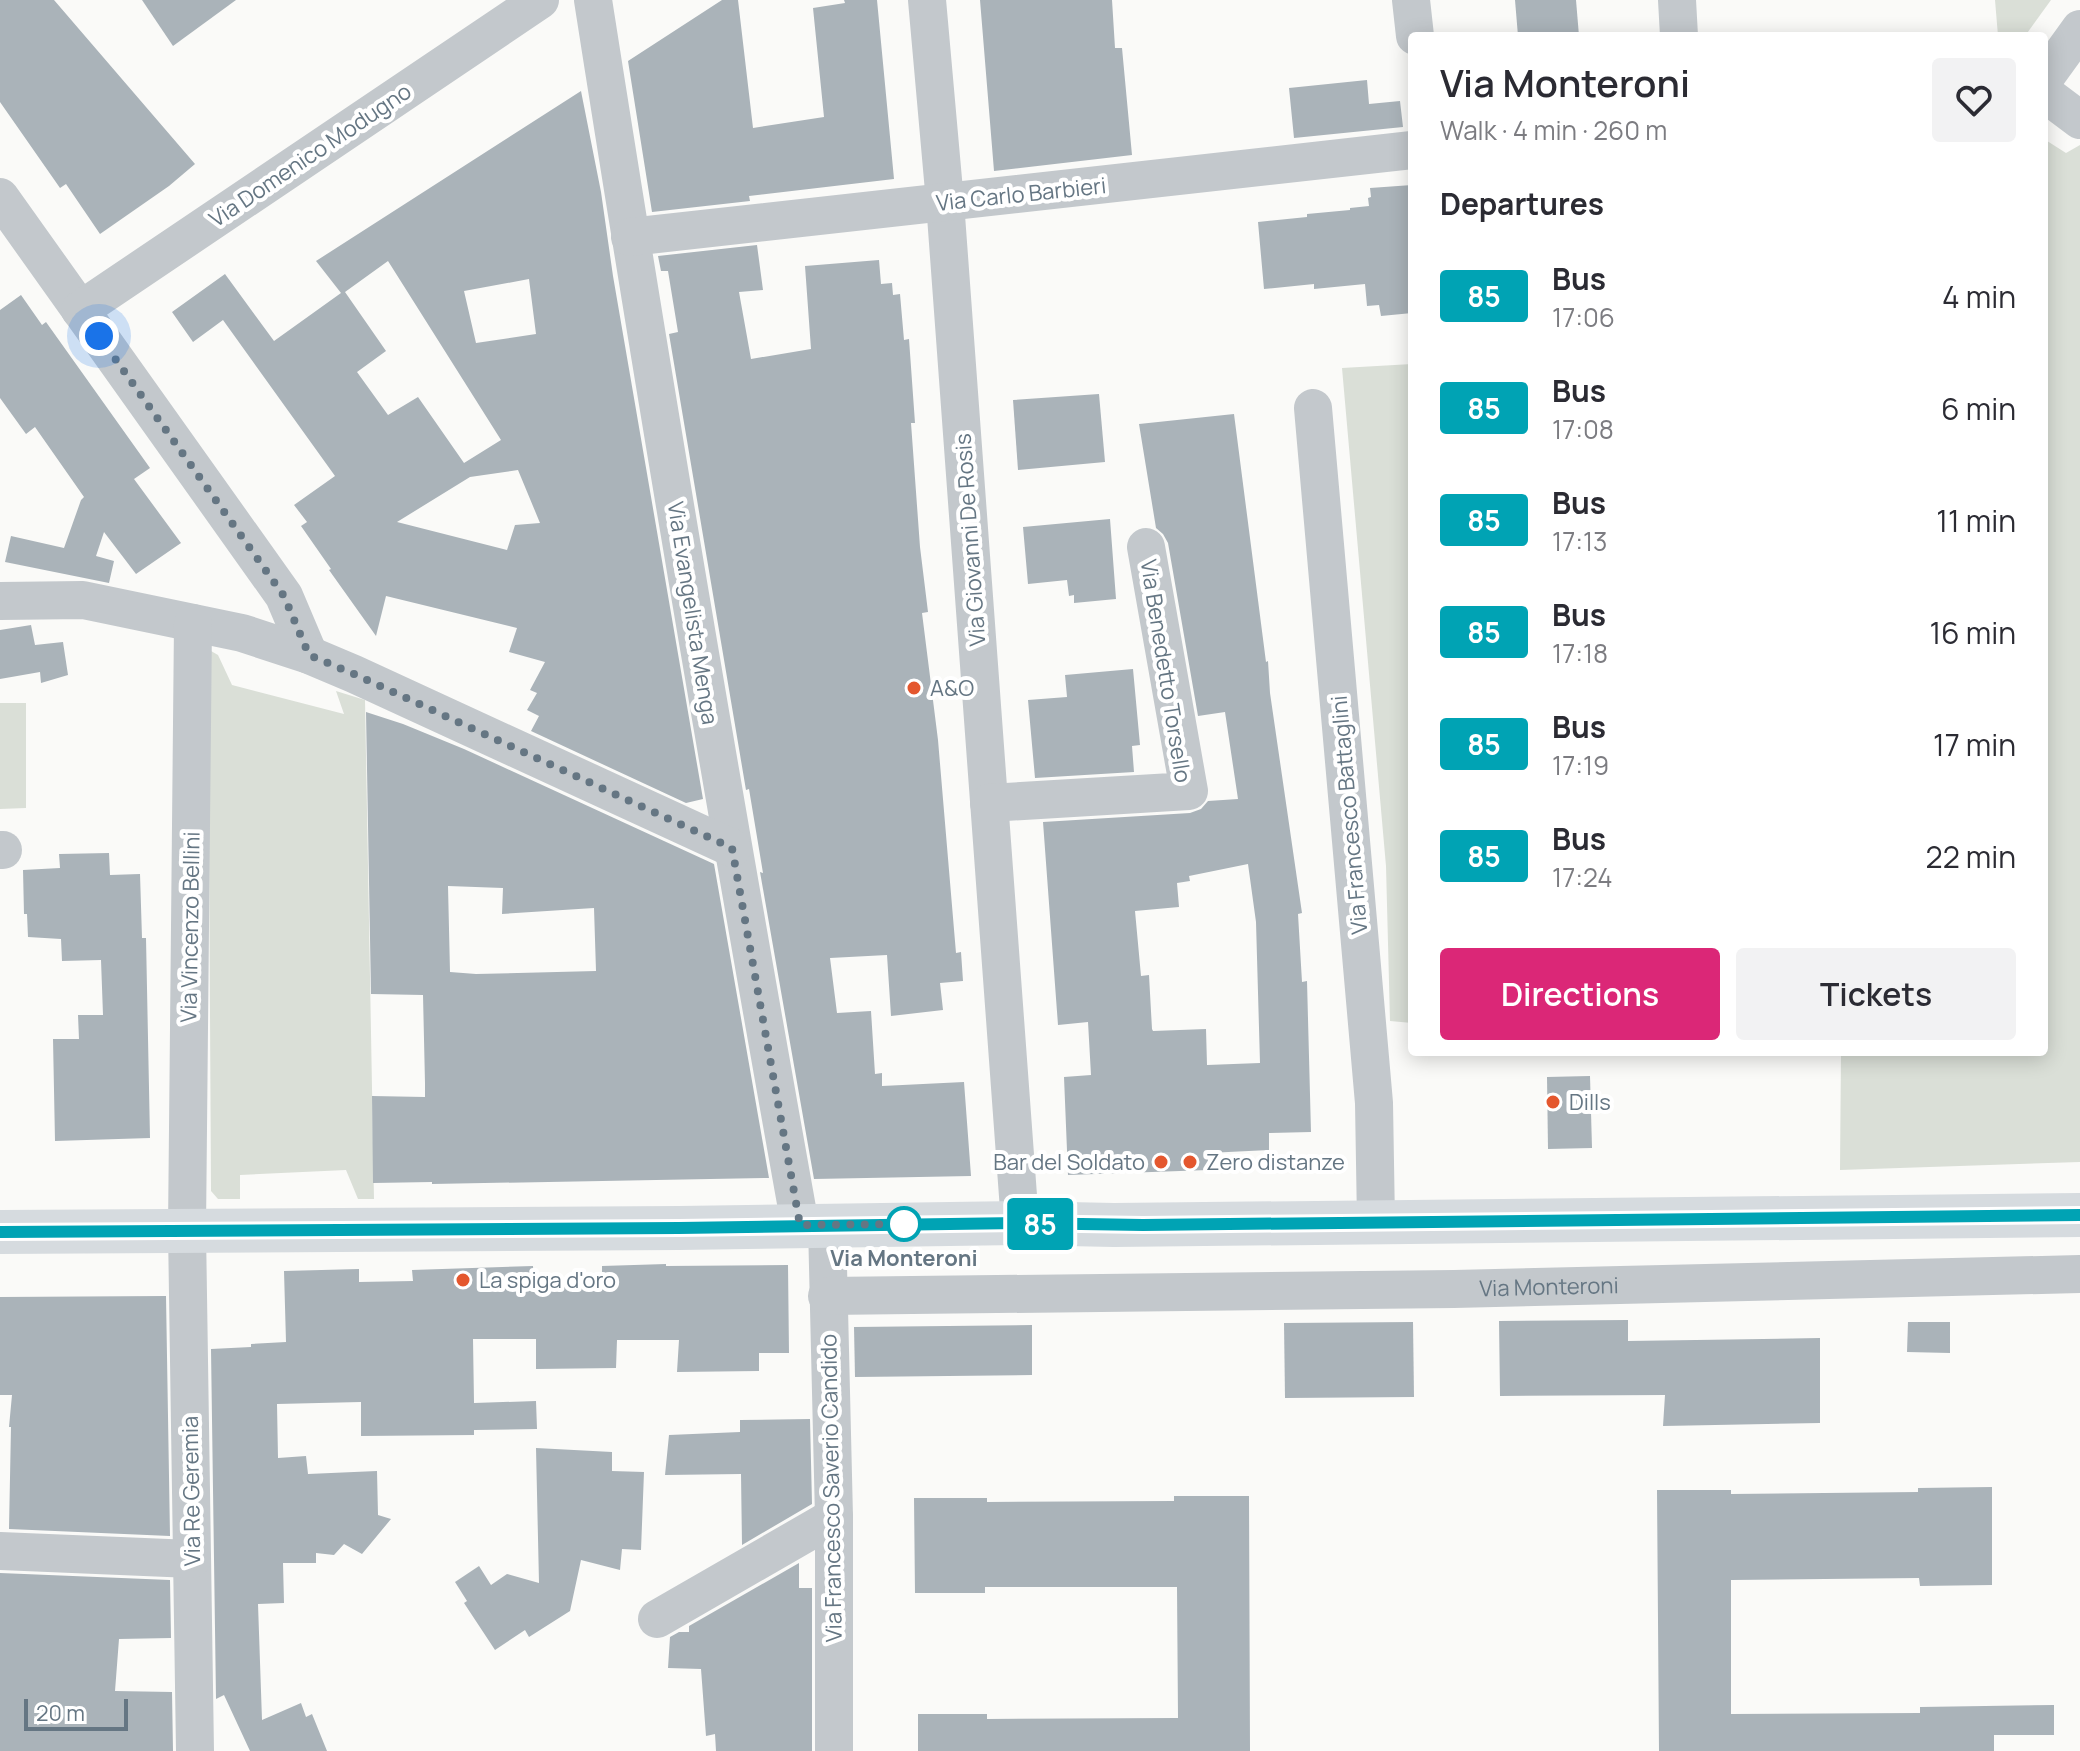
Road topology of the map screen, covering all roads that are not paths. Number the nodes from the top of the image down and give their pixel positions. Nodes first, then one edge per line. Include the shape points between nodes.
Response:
1 (540, 0) edge
2 (593, 0) edge
3 (927, 0) edge
4 (1411, 0) edge
5 (1677, 0) edge
6 (2080, 29) edge
7 (1415, 32) edge
8 (1679, 32) edge
9 (2048, 73) edge
10 (2048, 96) edge
11 (2080, 120) edge
12 (1408, 150) edge
13 (0, 197) edge
14 (945, 202) junction
15 (630, 237) junction
16 (80, 310) junction
17 (1313, 408) dead end
18 (1146, 547) dead end
19 (0, 601) edge
20 (193, 623) junction
21 (309, 655) junction
22 (989, 803) junction
23 (732, 848) junction
24 (2080, 1215) edge
25 (1376, 1222) junction
26 (1020, 1223) junction
27 (813, 1225) junction
28 (187, 1230) junction
29 (0, 1232) edge
30 (2080, 1274) edge
31 (827, 1296) junction
32 (834, 1517) junction
33 (0, 1551) edge
34 (192, 1559) junction
35 (657, 1619) dead end
36 (195, 1751) edge
37 (834, 1751) edge

1 - 16 street, Via Domenico Modugno
2 - 15 street, Via Evangelista Menga
3 - 14 street, Via Giovanni De Rosis
4 - 7 street
5 - 8 street
6 - 9 street
10 - 11 street
12 - 14 street, Via Carlo Barbieri
13 - 16 street
14 - 15 street, Via Carlo Barbieri
14 - 22 street, Via Giovanni De Rosis
15 - 23 street, Via Evangelista Menga
16 - 21 street via 284,596
17 - 25 street, Via Francesco Battaglini via 1374,1103
18 - 22 street, Via Benedetto Torsello via 1189,791
19 - 20 street via 83,600
20 - 21 street
20 - 28 street, Via Vincenzo Bellini
21 - 23 street
22 - 26 street, Via Giovanni De Rosis
23 - 27 street, Via Evangelista Menga
24 - 25 main road
25 - 26 main road
26 - 27 main road
27 - 28 main road
27 - 31 street, Via Francesco Saverio Candido
28 - 29 main road
28 - 34 street, Via Re Geremia
30 - 31 street, Via Monteroni via 1454,1289
31 - 32 street, Via Francesco Saverio Candido
32 - 35 street
32 - 37 street, Via Francesco Saverio Candido
33 - 34 street
34 - 36 street, Via Re Geremia

